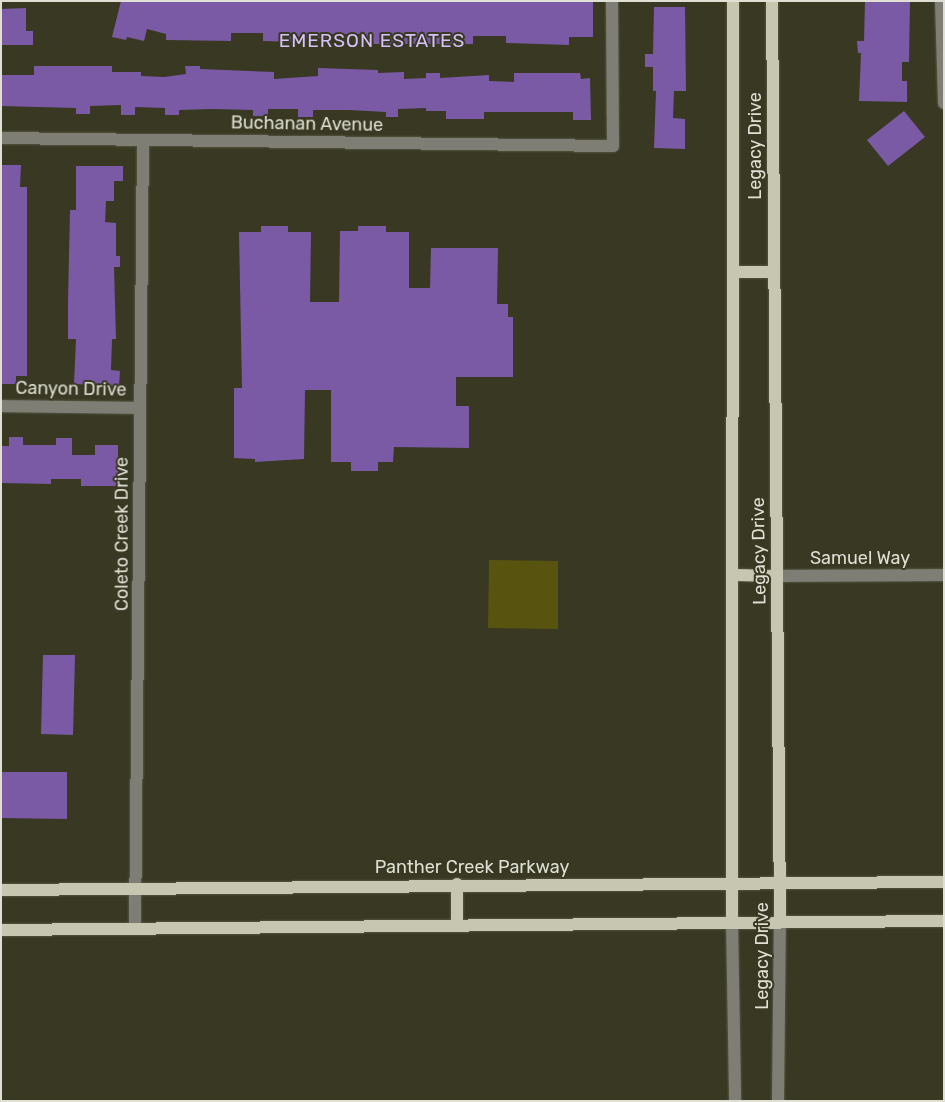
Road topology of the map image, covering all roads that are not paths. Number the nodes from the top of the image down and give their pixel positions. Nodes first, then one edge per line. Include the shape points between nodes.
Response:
1 (612, 1) edge
2 (733, 1) edge
3 (772, 1) edge
4 (941, 1) edge
5 (943, 102) edge
6 (1, 138) edge
7 (143, 140) junction
8 (735, 272) junction
9 (772, 272) junction
10 (1, 406) edge
11 (140, 408) junction
12 (733, 575) junction
13 (944, 575) edge
14 (777, 576) junction
15 (732, 882) junction
16 (780, 882) junction
17 (944, 882) edge
18 (457, 884) junction
19 (136, 887) junction
20 (1, 890) edge
21 (780, 920) junction
22 (732, 921) junction
23 (944, 921) edge
24 (456, 924) junction
25 (135, 928) junction
26 (1, 930) edge
27 (735, 1101) edge
28 (778, 1101) edge

1 - 7 street, Buchanan Avenue via 613,146
2 - 8 main road, Legacy Drive
3 - 9 main road, Legacy Drive
4 - 5 street
6 - 7 street, Buchanan Avenue
7 - 11 street, Coleto Creek Drive
8 - 9 main road
8 - 12 main road, Legacy Drive
9 - 14 main road, Legacy Drive
10 - 11 street, Canyon Drive
11 - 19 street, Coleto Creek Drive
12 - 14 main road
12 - 15 main road, Legacy Drive
13 - 14 street, Samuel Way
14 - 16 main road, Legacy Drive
15 - 16 main road, Panther Creek Parkway
15 - 18 main road, Panther Creek Parkway
15 - 22 main road, Legacy Drive
16 - 17 main road, Panther Creek Parkway
16 - 21 main road, Legacy Drive
18 - 19 main road, Panther Creek Parkway
18 - 24 main road
19 - 20 main road, Panther Creek Parkway
19 - 25 street, Coleto Creek Drive
21 - 22 main road
21 - 23 main road
21 - 28 street, Legacy Drive
22 - 24 main road
22 - 27 street, Legacy Drive
24 - 25 main road
25 - 26 main road

